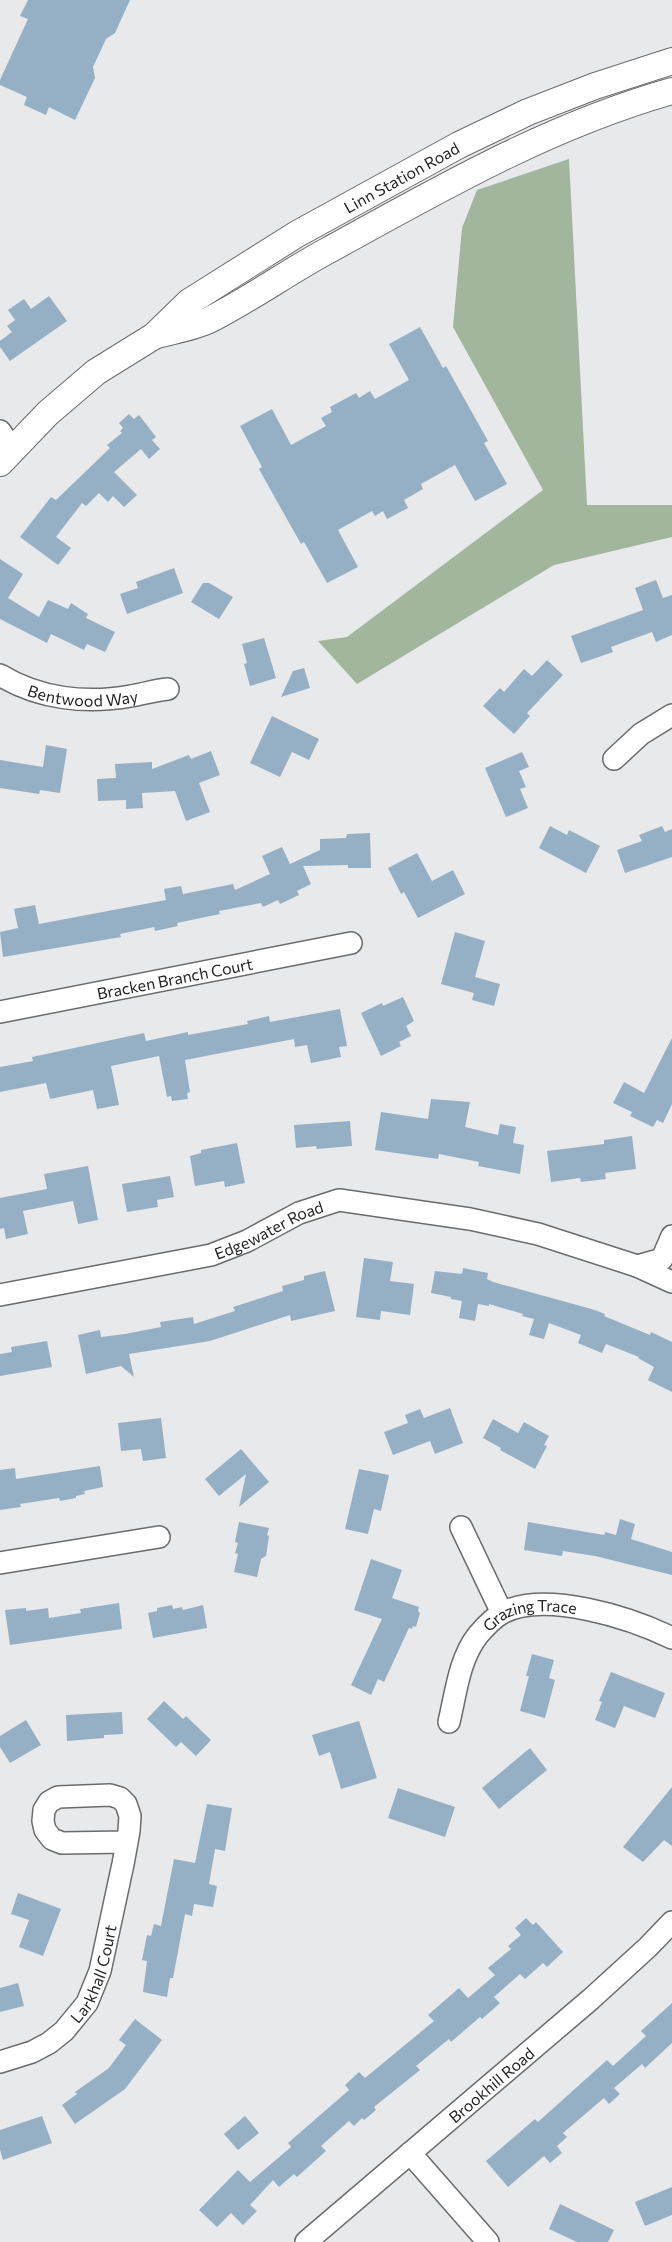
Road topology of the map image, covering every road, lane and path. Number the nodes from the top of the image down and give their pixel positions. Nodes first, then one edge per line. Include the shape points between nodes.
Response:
1 (672, 61) edge
2 (672, 91) edge
3 (154, 336) junction
4 (4, 448) edge
5 (0, 675) edge
6 (168, 689) dead end
7 (672, 715) edge
8 (614, 759) dead end
9 (351, 943) dead end
10 (0, 1012) edge
11 (672, 1236) edge
12 (637, 1266) junction
13 (672, 1282) edge
14 (0, 1295) edge
15 (461, 1527) dead end
16 (159, 1538) dead end
17 (0, 1563) edge
18 (502, 1613) junction
19 (672, 1638) edge
20 (449, 1722) dead end
21 (127, 1842) dead end
22 (672, 1922) edge
23 (0, 2062) edge
24 (410, 2154) junction
25 (306, 2242) edge
26 (488, 2242) edge

1 - 3 street, Linn Station Road via 528,112 459,145 222,280 189,302
2 - 3 street, Linn Station Road via 605,113 472,171 211,319
3 - 4 street, Linn Station Road via 96,372
5 - 6 street, Bentwood Way via 35,692 59,698 130,696
7 - 8 street
9 - 10 street, Bracken Branch Court
11 - 12 street via 662,1259
12 - 13 street, Edgewater Road
12 - 14 street, Edgewater Road via 538,1234 470,1219 339,1200 299,1213 211,1255
15 - 18 street
16 - 17 street
18 - 19 street, Grazing Trace via 532,1605 578,1608 629,1620
18 - 20 street, Grazing Trace via 478,1634 468,1652
21 - 23 street, Larkhall Court via 100,1971 87,2003 49,2043
22 - 24 street, Brookhill Road via 591,2000
24 - 25 street, Brookhill Road
24 - 26 street

